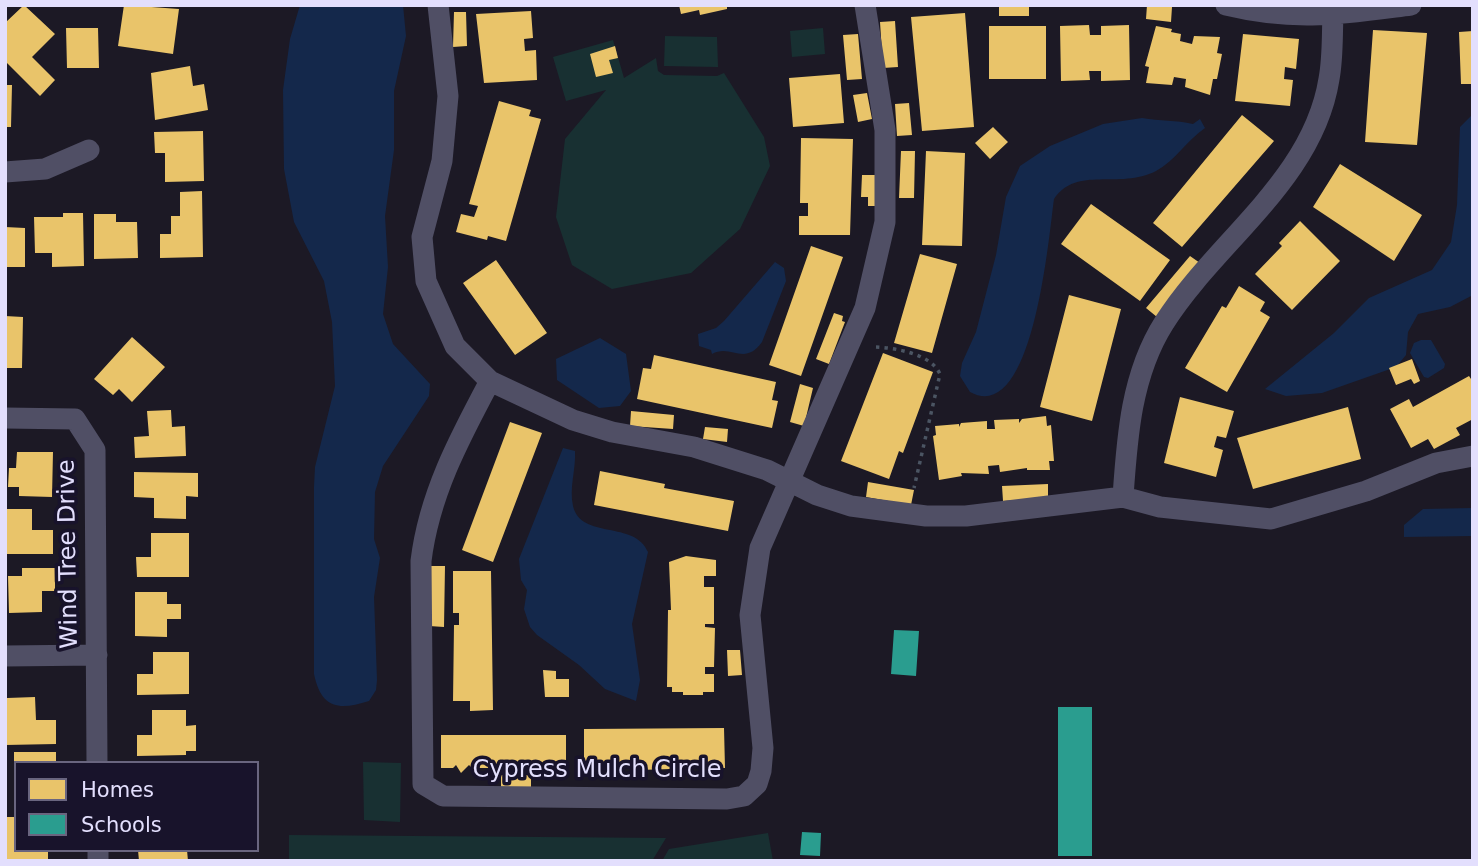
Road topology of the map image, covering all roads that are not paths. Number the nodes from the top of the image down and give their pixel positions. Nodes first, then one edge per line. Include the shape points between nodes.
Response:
1 (438, 5) edge
2 (865, 5) edge
3 (1226, 5) edge
4 (1411, 5) edge
5 (1333, 15) junction
6 (89, 150) dead end
7 (5, 172) edge
8 (490, 381) junction
9 (5, 418) edge
10 (1473, 456) edge
11 (787, 479) junction
12 (1123, 498) junction
13 (97, 655) junction
14 (5, 656) edge
15 (97, 761) edge

1 - 8 street via 448,96 442,160 422,237 426,281 455,346
2 - 11 street, Cypress Mulch Circle via 885,130 885,222 864,308
3 - 5 street via 1305,18
4 - 5 street
5 - 12 street via 1329,79 1305,148 1164,323 1149,354 1128,422
6 - 7 street via 44,169
8 - 11 street via 573,420 694,447
8 - 11 street, Cypress Mulch Circle via 448,459 421,561 421,775 423,784 443,796 744,796 757,784 763,748 750,615 752,583 760,548
9 - 13 street, Wind Tree Drive via 75,419 95,450
10 - 12 street via 1436,463 1366,491 1271,519 1160,507
11 - 12 street via 851,506 926,516 966,516
13 - 14 street
13 - 15 street, Wind Tree Drive

